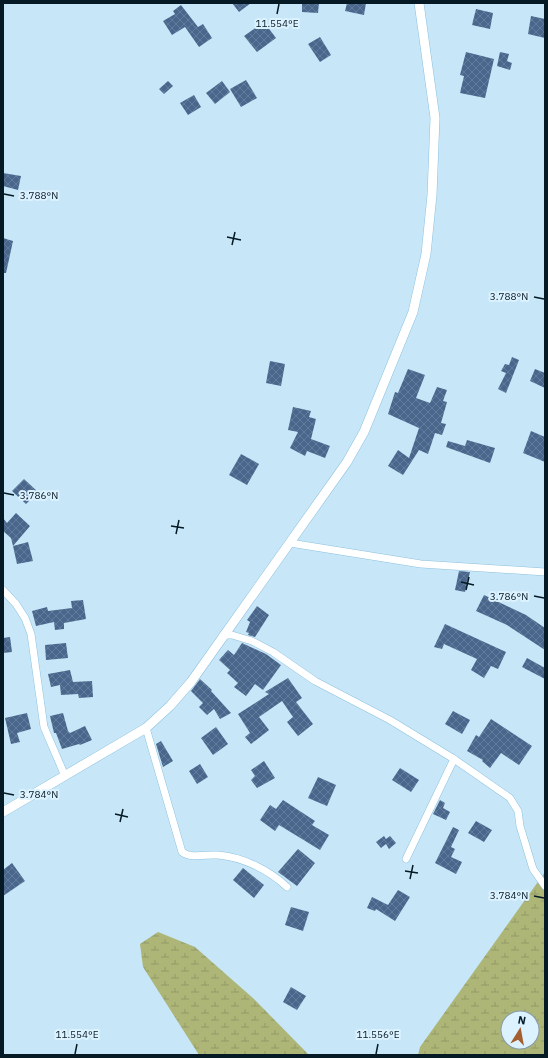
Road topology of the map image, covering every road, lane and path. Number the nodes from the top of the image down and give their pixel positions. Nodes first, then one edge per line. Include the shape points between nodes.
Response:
1 (419, 3) edge
2 (290, 543) junction
3 (545, 572) edge
4 (3, 590) edge
5 (223, 635) junction
6 (146, 728) junction
7 (454, 759) junction
8 (65, 776) junction
9 (3, 812) edge
10 (406, 859) dead end
11 (545, 886) edge
12 (287, 887) dead end

1 - 2 street via 435,118 432,194 426,254 413,312 364,432 347,462
2 - 3 street via 421,564
2 - 5 street
4 - 8 street via 25,618 31,634 44,727
5 - 6 street via 191,682
5 - 7 street via 232,634 273,652 315,681 390,720
6 - 8 street
6 - 12 street via 182,852 187,856 220,855 240,860 261,868
7 - 10 street
7 - 11 street via 510,798 518,811 533,869
8 - 9 street

